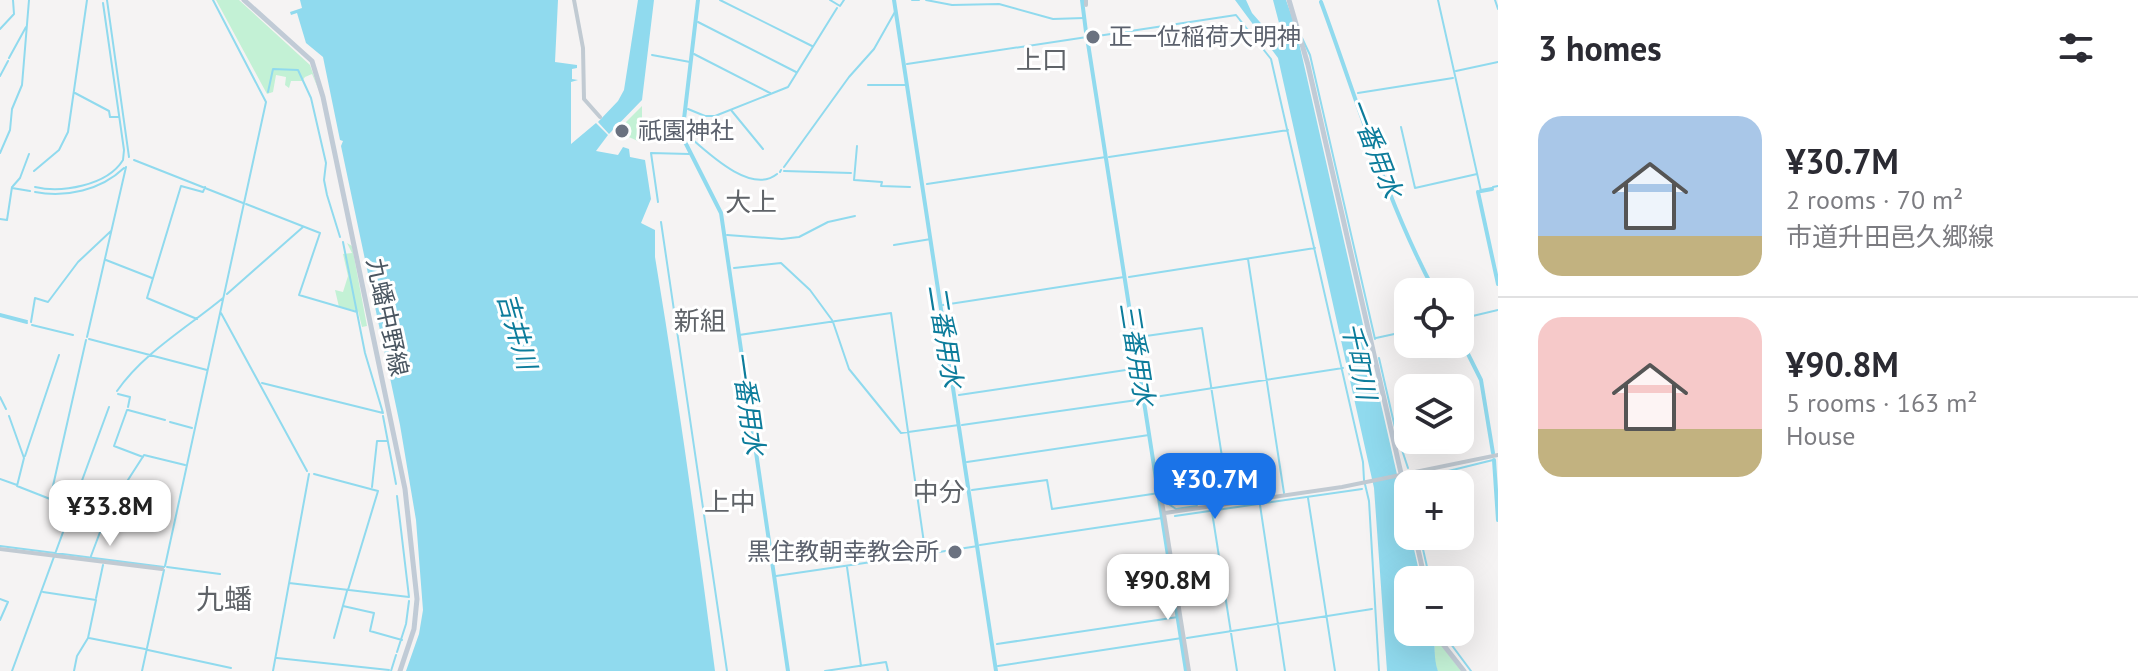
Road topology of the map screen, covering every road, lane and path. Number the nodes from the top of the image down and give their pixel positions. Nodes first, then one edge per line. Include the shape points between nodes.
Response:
1 (244, 0) edge
2 (574, 0) edge
3 (1289, 0) edge
4 (600, 117) dead end
5 (1498, 455) edge
6 (1157, 470) dead end
7 (1400, 470) edge
8 (1429, 470) edge
9 (1394, 477) edge
10 (1165, 513) junction
11 (0, 549) edge
12 (162, 569) dead end
13 (1444, 646) edge
14 (400, 671) edge
15 (1189, 671) edge
16 (1464, 671) edge

1 - 14 main road, 九蟠中野線 via 312,61 323,97 405,489 417,599
2 - 4 street via 583,48 584,99
3 - 7 main road
5 - 8 street
6 - 10 street
9 - 10 street
10 - 15 street
11 - 12 street
13 - 16 main road

